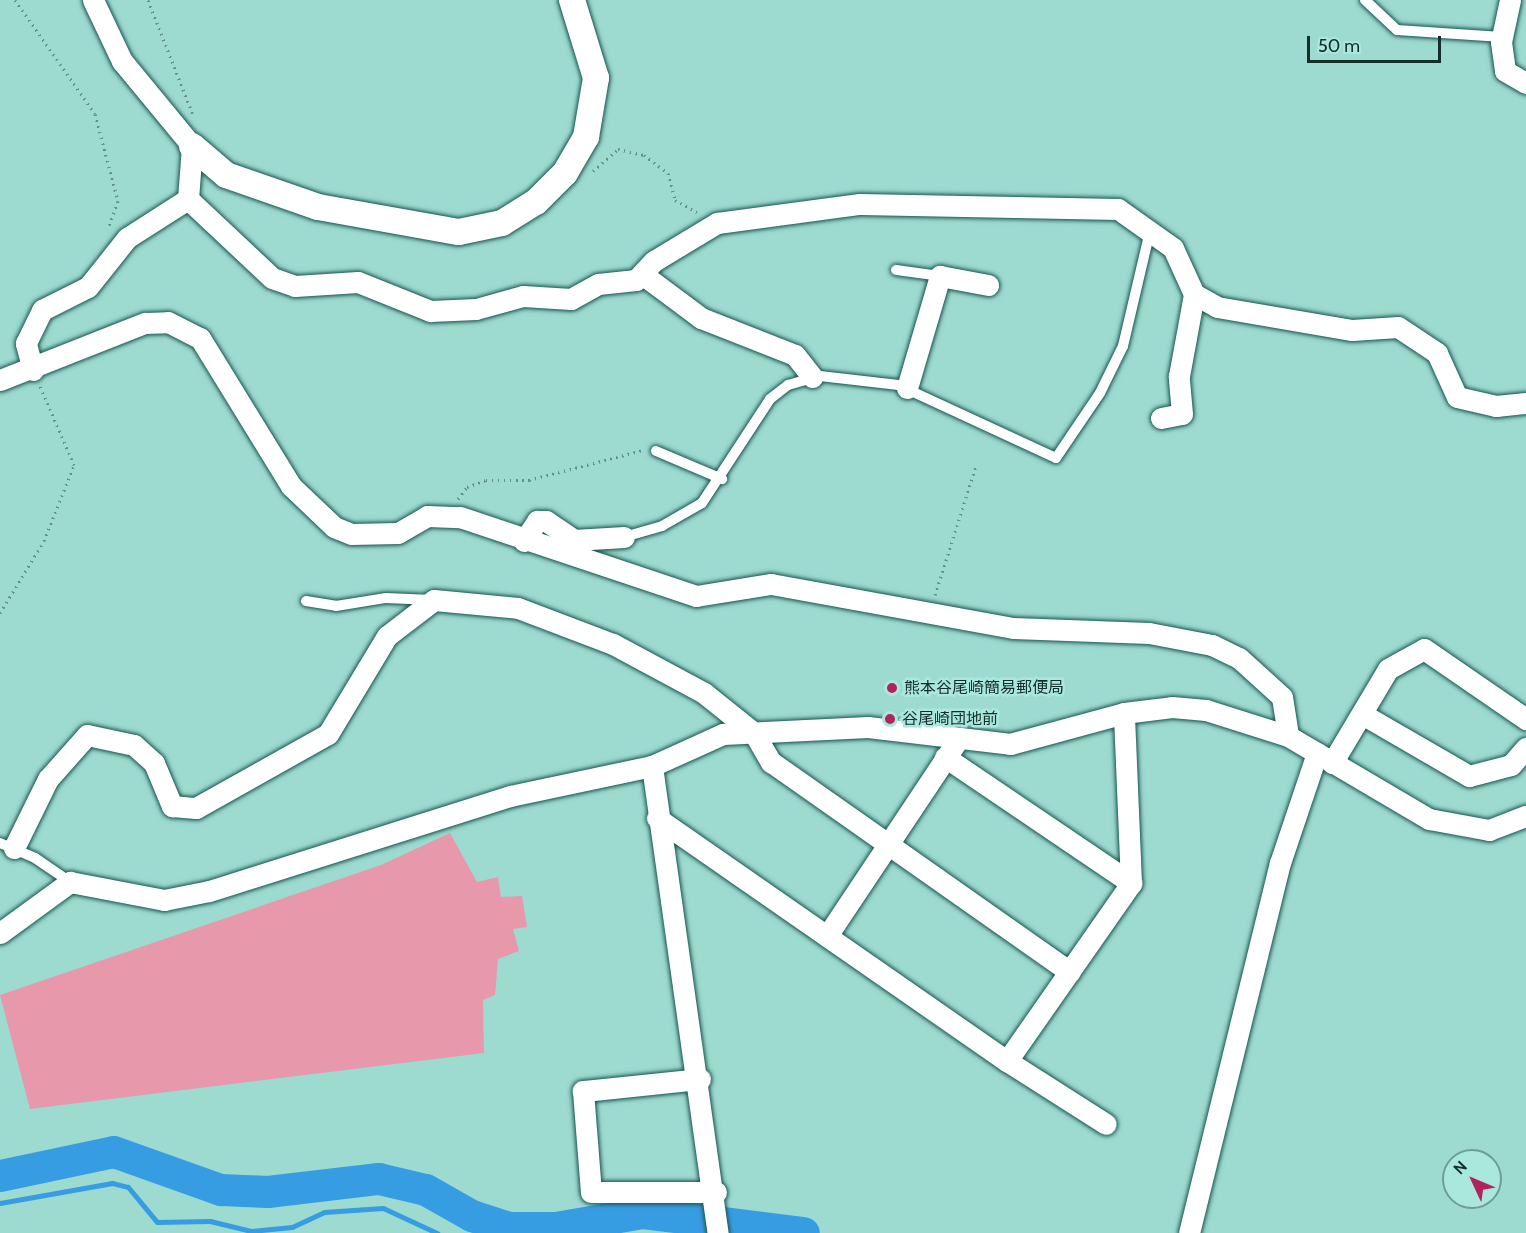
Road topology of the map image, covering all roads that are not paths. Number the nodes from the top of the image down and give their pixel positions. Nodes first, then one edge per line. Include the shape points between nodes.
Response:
1 (93, 0) edge
2 (572, 0) edge
3 (1365, 0) edge
4 (1510, 0) edge
5 (1502, 37) junction
6 (1526, 83) edge
7 (192, 146) junction
8 (188, 199) junction
9 (1150, 231) junction
10 (896, 270) dead end
11 (642, 274) junction
12 (940, 276) junction
13 (988, 285) dead end
14 (1194, 294) junction
15 (33, 370) junction
16 (812, 377) junction
17 (0, 380) edge
18 (906, 388) junction
19 (1526, 403) edge
20 (1161, 418) dead end
21 (656, 451) road end
22 (722, 479) junction
23 (624, 537) joint
24 (524, 541) junction
25 (434, 600) junction
26 (306, 601) dead end
27 (1124, 713) junction
28 (1362, 714) junction
29 (1526, 719) edge
30 (754, 733) junction
31 (1288, 736) junction
32 (959, 738) junction
33 (1526, 748) edge
34 (945, 757) junction
35 (1324, 758) junction
36 (652, 766) junction
37 (1526, 816) edge
38 (657, 818) junction
39 (890, 843) junction
40 (7, 846) edge
41 (70, 882) junction
42 (1131, 882) junction
43 (0, 933) edge
44 (827, 936) junction
45 (1070, 972) junction
46 (1007, 1061) junction
47 (700, 1079) junction
48 (1106, 1124) dead end
49 (716, 1194) junction
50 (718, 1233) edge
51 (1188, 1233) edge

1 - 7 street via 122,61
2 - 7 street via 596,78 586,137 565,173 536,202 502,223 459,232 318,207 226,175
3 - 5 lane via 1397,30
4 - 5 street
5 - 6 street via 1505,71
7 - 8 street
8 - 11 street via 272,278 295,286 358,282 430,311 476,309 523,296 571,299 598,284 636,280
8 - 15 street via 127,238 88,287 42,310 26,343
9 - 11 street via 1118,209 860,204 717,223
9 - 14 street via 1173,248
9 - 18 lane via 1123,346 1100,393 1056,458
10 - 12 lane
11 - 16 street via 701,318 795,355
12 - 13 street
12 - 18 street
14 - 19 street via 1217,308 1352,330 1398,327 1437,353 1457,397 1496,406
14 - 20 street via 1179,376 1185,397 1182,414
15 - 17 street
15 - 24 street via 145,323 185,328 200,338 291,486 334,527 351,534 398,533 427,516 449,516
16 - 18 lane
16 - 22 lane via 770,399 732,450
21 - 22 lane
22 - 23 lane via 713,494 684,516
23 - 24 street via 574,540 546,521 529,528
24 - 31 street via 696,596 771,585 1012,628 1149,633 1212,645 1239,658 1281,697
25 - 26 lane via 386,598 336,606
25 - 30 street via 518,608 613,644 704,693
25 - 40 street via 387,636 328,734 196,808 172,806 154,763 134,745 87,735 48,779
27 - 31 street via 1172,707 1206,710
27 - 32 street via 1010,744
27 - 42 street
28 - 29 street via 1388,669 1424,649
28 - 33 street via 1469,776 1511,765
28 - 35 street
30 - 32 street via 868,727
30 - 36 street via 723,734
30 - 39 street via 771,762
31 - 35 street
32 - 34 street
34 - 39 street
34 - 42 street
35 - 37 street via 1429,819 1489,831
35 - 51 street via 1280,863
36 - 38 street
36 - 41 street via 510,796 164,900
38 - 44 street
38 - 47 street
39 - 44 street
39 - 45 street
40 - 41 lane
41 - 43 street
42 - 45 street
44 - 46 street
45 - 46 street
46 - 48 street
47 - 49 street
47 - 49 street via 583,1091 591,1192
49 - 50 street

